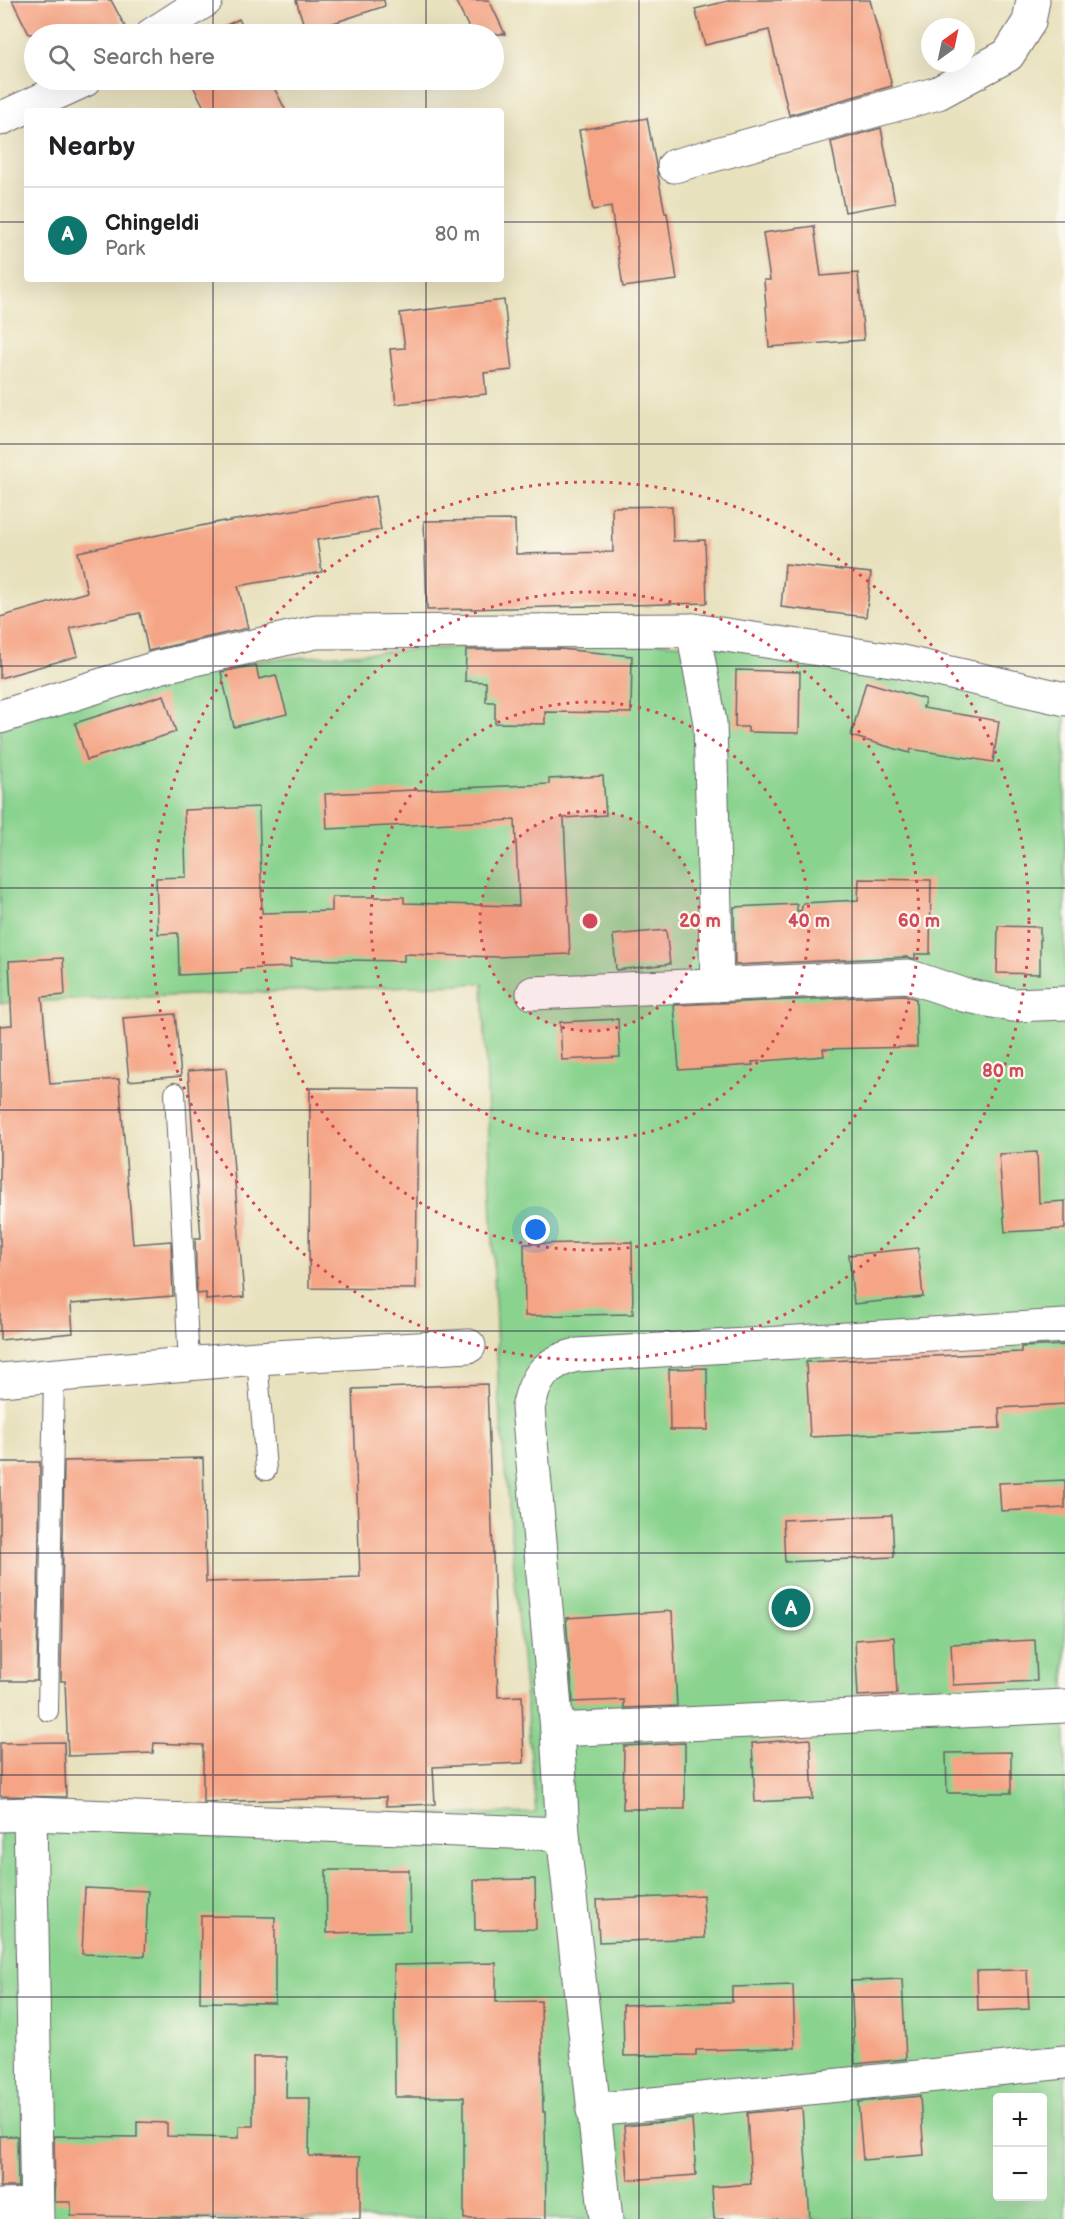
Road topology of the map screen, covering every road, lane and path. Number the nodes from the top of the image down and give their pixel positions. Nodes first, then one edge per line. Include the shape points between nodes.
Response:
1 (206, 0) edge
2 (1033, 0) edge
3 (169, 24) edge
4 (63, 90) edge
5 (0, 119) edge
6 (674, 166) dead end
7 (693, 630) junction
8 (1065, 699) edge
9 (0, 717) edge
10 (717, 985) junction
11 (533, 993) dead end
12 (1065, 1003) edge
13 (176, 1093) dead end
14 (1065, 1326) edge
15 (469, 1346) dead end
16 (257, 1358) junction
17 (189, 1364) junction
18 (54, 1376) junction
19 (0, 1380) edge
20 (266, 1470) dead end
21 (1065, 1706) edge
22 (48, 1711) dead end
23 (557, 1730) junction
24 (15, 1814) edge
25 (563, 1834) junction
26 (1065, 2062) edge
27 (593, 2110) junction
28 (0, 2206) edge
29 (36, 2212) edge
30 (606, 2219) edge

1 - 3 street
2 - 6 street via 1029,22 1008,55 939,93
4 - 5 street
7 - 8 street via 898,661
7 - 9 street via 316,632 159,667
7 - 10 street via 710,723
10 - 11 street
10 - 12 street via 908,976 964,995 1013,1005
13 - 17 lane
14 - 23 street via 560,1359 533,1388 528,1408
15 - 16 street
16 - 17 street
16 - 20 lane
17 - 18 street
18 - 19 street
18 - 22 lane
21 - 23 street
23 - 25 street
24 - 25 street
24 - 29 street
25 - 27 street
26 - 27 street
27 - 30 street
28 - 29 street

